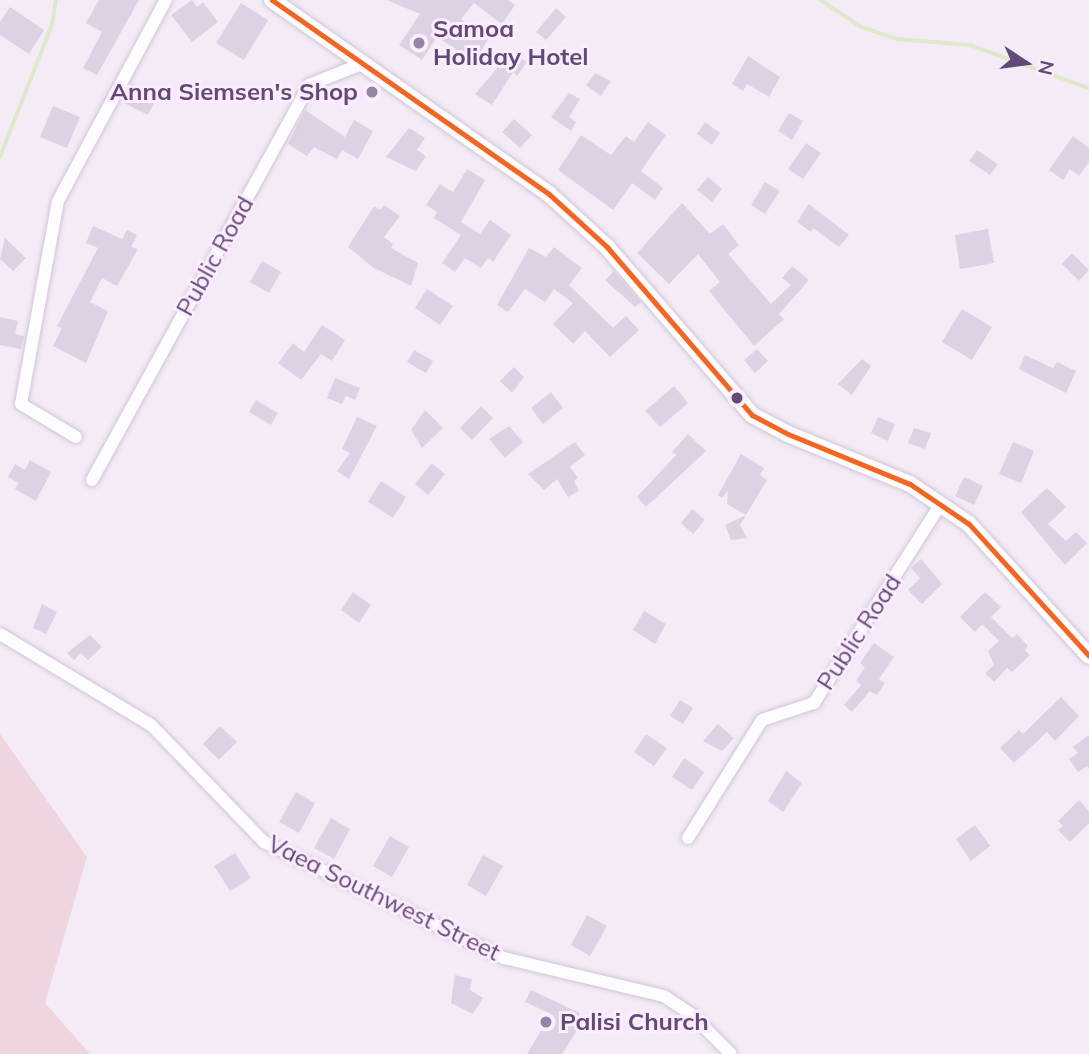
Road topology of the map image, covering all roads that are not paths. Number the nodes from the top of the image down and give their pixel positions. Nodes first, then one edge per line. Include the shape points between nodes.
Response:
1 (166, 0) edge
2 (272, 0) edge
3 (364, 63) junction
4 (76, 437) dead end
5 (92, 480) dead end
6 (941, 504) junction
7 (0, 634) edge
8 (1089, 656) edge
9 (688, 838) dead end
10 (731, 1054) edge

1 - 4 street via 58,201 52,226 21,404
2 - 3 street
3 - 5 street, Public Road via 309,85
3 - 6 street via 550,194 579,220 643,286 752,415 788,435 902,480
6 - 8 street via 969,524
6 - 9 street, Public Road via 814,703 762,720
7 - 10 street, Vaea Southwest Street via 151,725 264,842 503,958 664,996 692,1015

